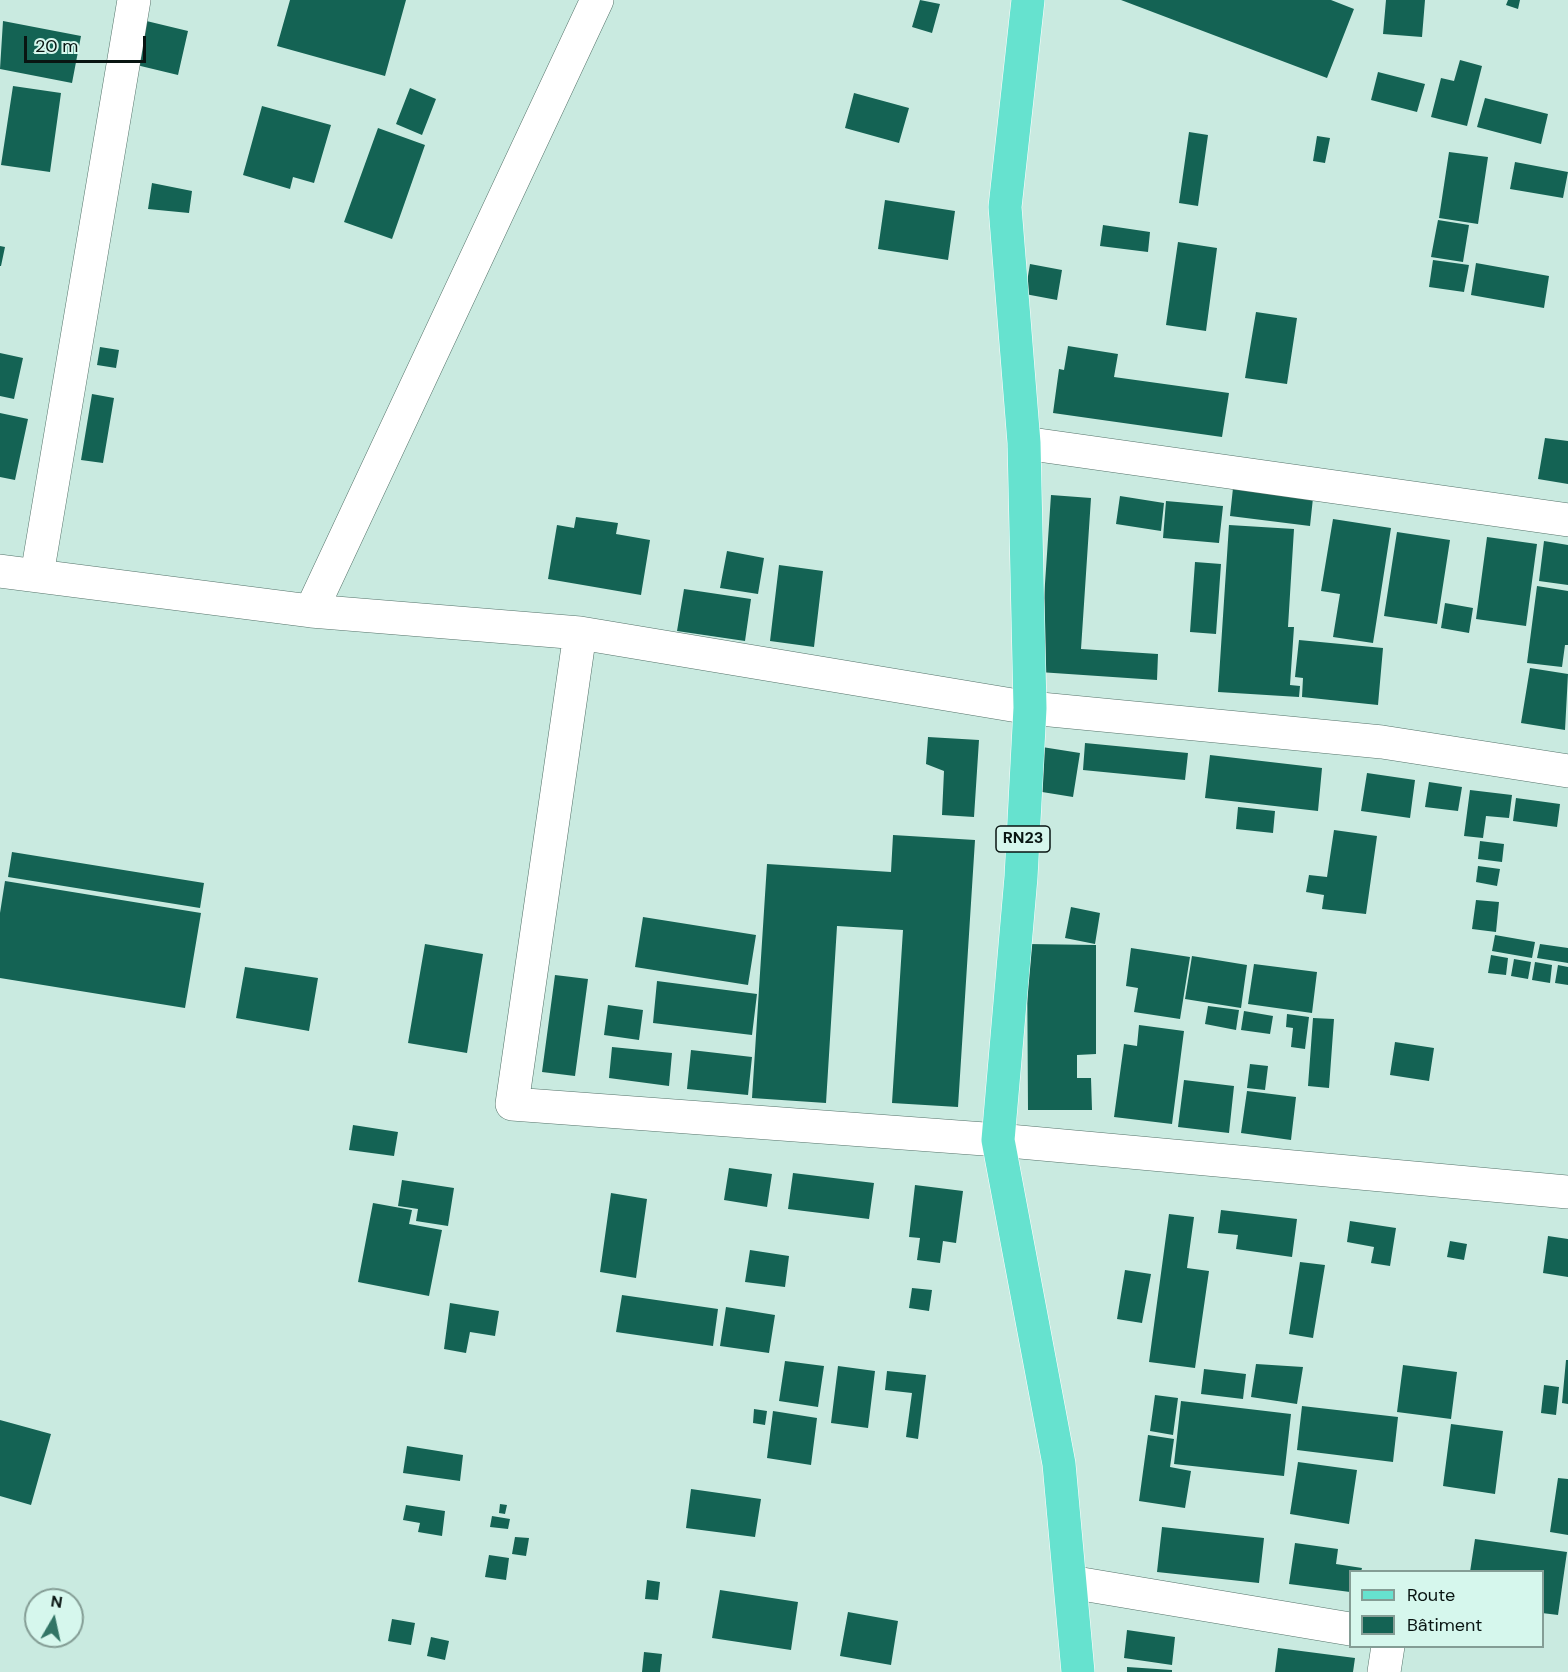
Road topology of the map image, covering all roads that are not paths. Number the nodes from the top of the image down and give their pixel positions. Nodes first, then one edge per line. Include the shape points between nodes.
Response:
1 (134, 0) edge
2 (597, 0) edge
3 (1028, 0) edge
4 (1024, 443) junction
5 (1568, 520) edge
6 (0, 571) edge
7 (37, 575) junction
8 (311, 611) junction
9 (580, 633) junction
10 (1030, 708) junction
11 (1568, 771) edge
12 (998, 1140) junction
13 (1568, 1192) edge
14 (1070, 1582) junction
15 (1349, 1629) edge
16 (1388, 1648) edge
17 (1078, 1672) edge
18 (1384, 1672) edge

1 - 7 street
2 - 8 street
3 - 4 main road, RN23 via 1005,207
4 - 5 street
4 - 10 main road, RN23
6 - 7 street
7 - 8 street
8 - 9 street
9 - 10 street
9 - 12 street via 512,1104
10 - 11 street via 1382,742
10 - 12 main road, RN23 via 1021,877
12 - 13 street
12 - 14 main road, RN23 via 1059,1464
14 - 15 street
14 - 17 main road, RN23
16 - 18 street

